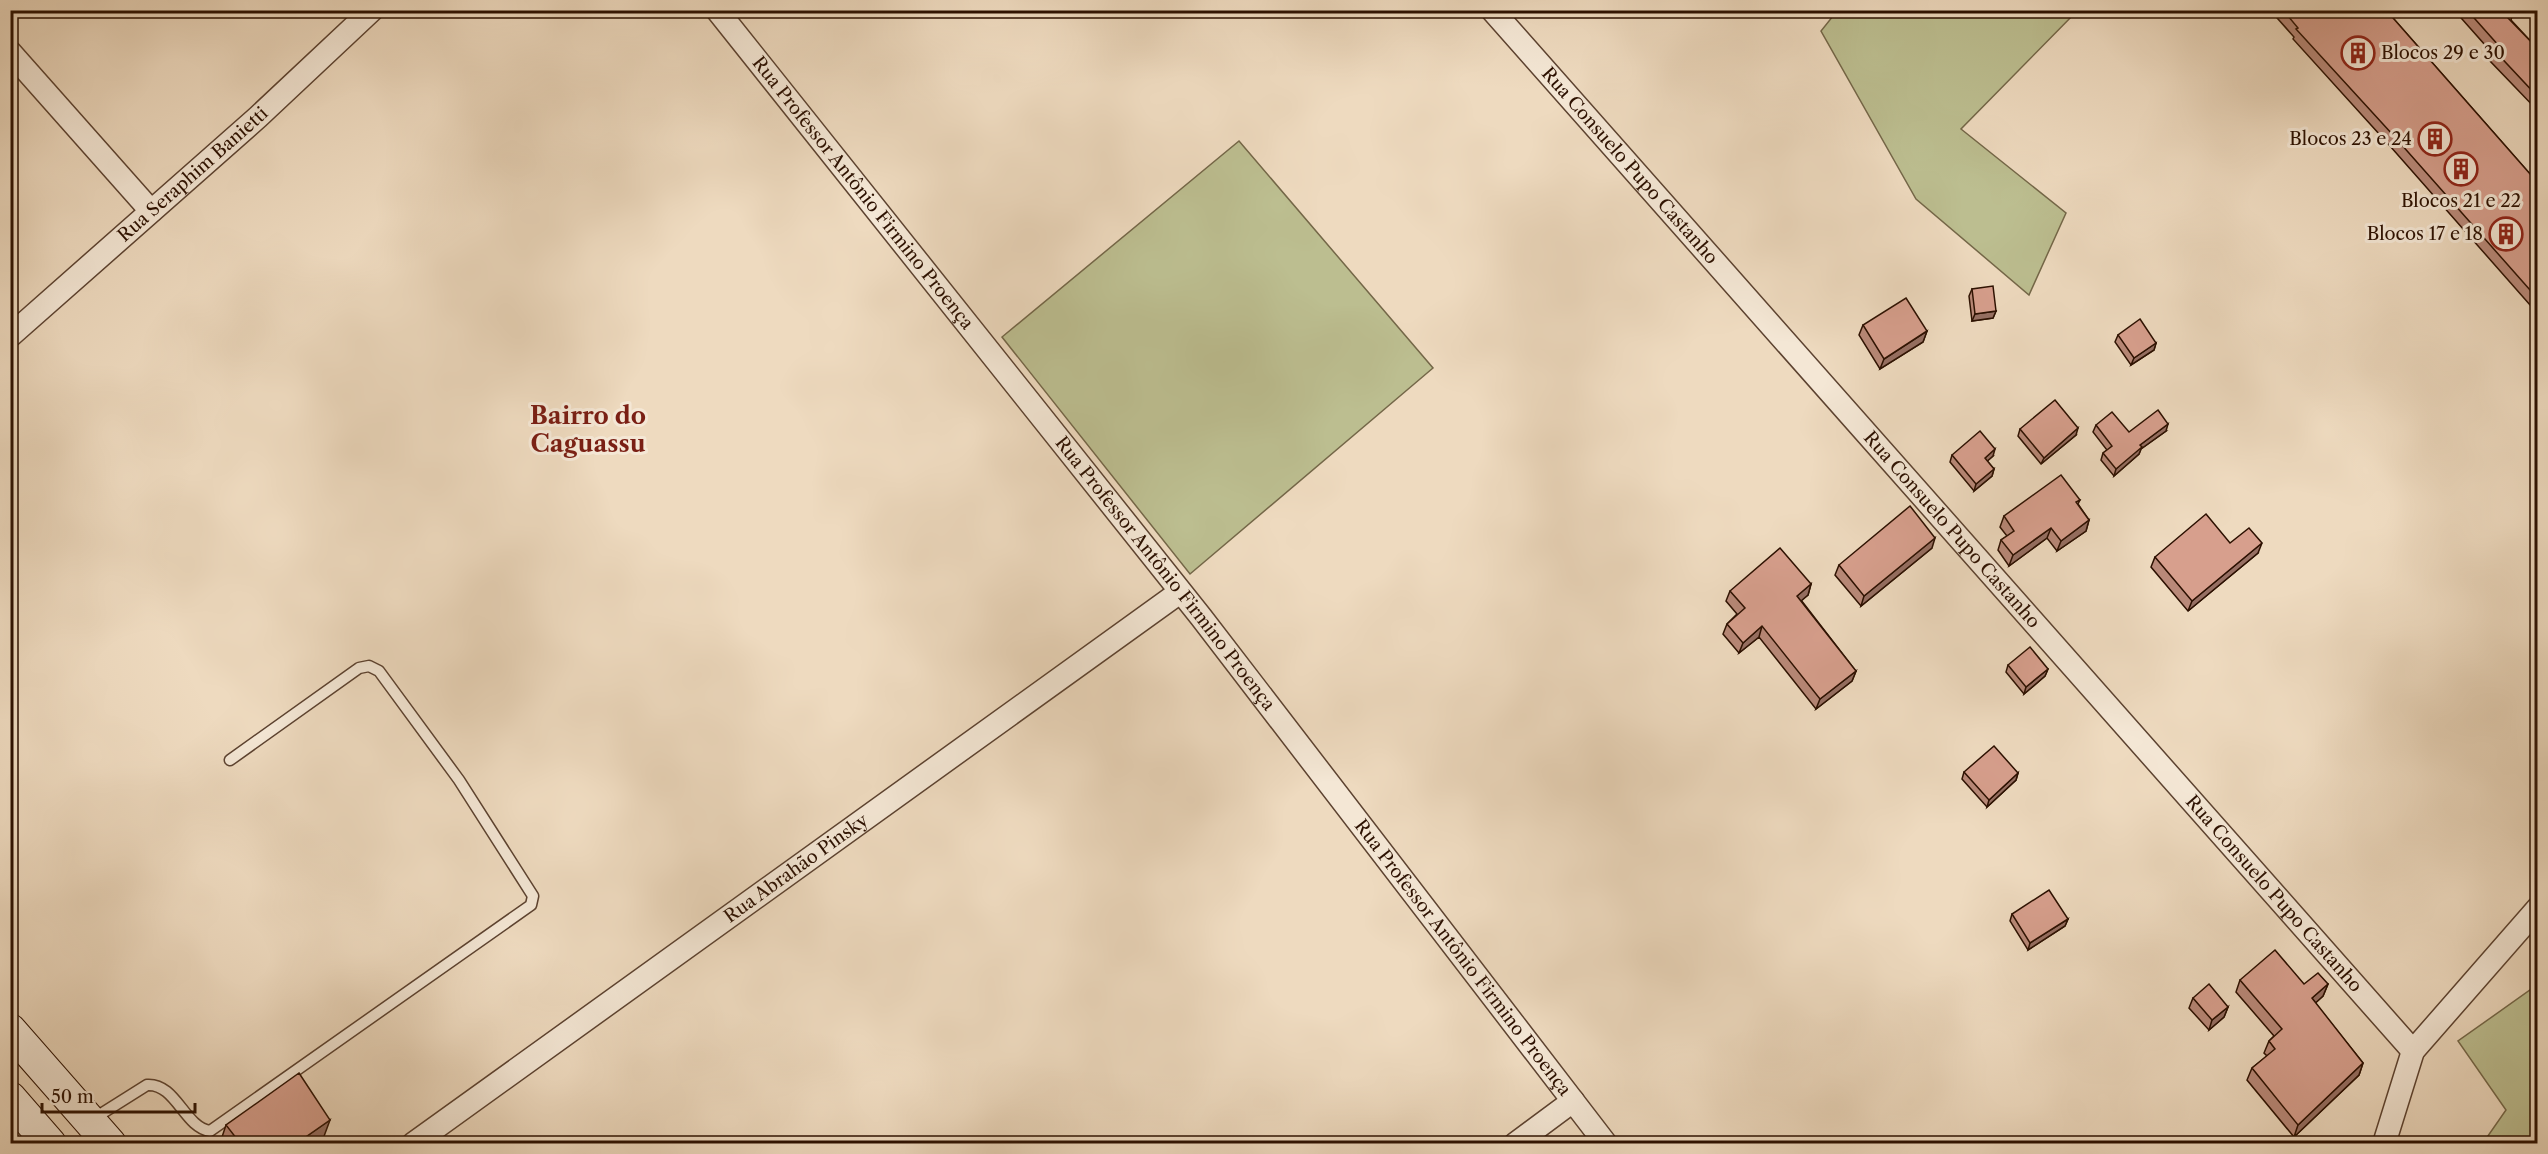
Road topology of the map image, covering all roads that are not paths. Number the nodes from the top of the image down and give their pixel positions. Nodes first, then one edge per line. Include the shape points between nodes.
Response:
1 (372, 10) edge
2 (717, 10) edge
3 (1492, 10) edge
4 (10, 52) edge
5 (151, 211) junction
6 (10, 336) edge
7 (1180, 592) junction
8 (230, 760) dead end
9 (2538, 908) edge
10 (10, 1030) edge
11 (2413, 1051) junction
12 (10, 1098) edge
13 (1573, 1101) junction
14 (100, 1132) edge
15 (51, 1143) edge
16 (413, 1143) edge
17 (1515, 1143) edge
18 (1606, 1143) edge
19 (2384, 1143) edge

1 - 5 street, Rua Seraphim Banietti
2 - 7 street, Rua Professor Antônio Firmino Proença
3 - 11 street, Rua Consuelo Pupo Castanho
4 - 5 street
5 - 6 street, Rua Seraphim Banietti
7 - 13 street, Rua Professor Antônio Firmino Proença
7 - 16 street, Rua Abrahão Pinsky
8 - 14 lane via 359,668 369,666 379,671 459,780 533,896 531,905 210,1131 201,1130 169,1094 155,1085 147,1085
9 - 11 street
10 - 14 main road
11 - 19 street
12 - 15 main road
13 - 17 street
13 - 18 street, Rua Professor Antônio Firmino Proença

